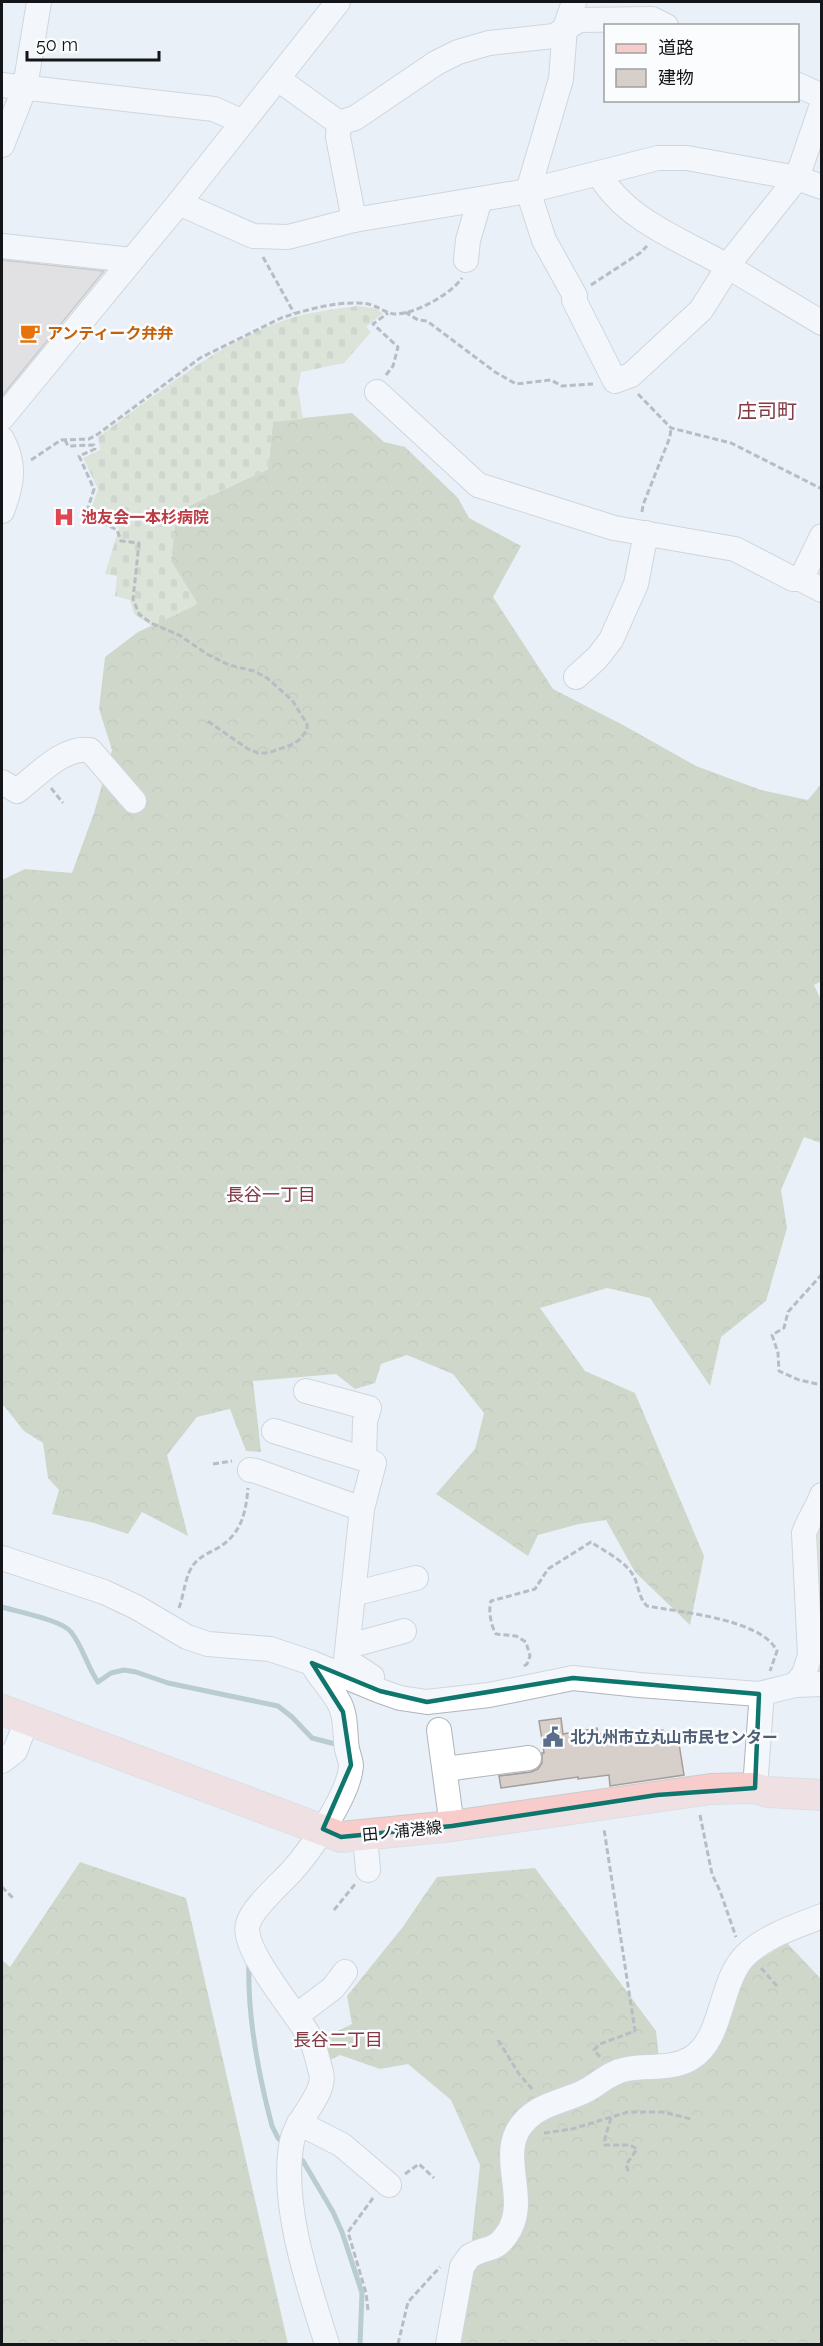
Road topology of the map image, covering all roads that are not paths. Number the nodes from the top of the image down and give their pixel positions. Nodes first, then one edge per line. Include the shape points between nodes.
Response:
1 (39, 2) edge
2 (338, 2) edge
3 (574, 2) edge
4 (662, 24) edge
5 (565, 28) junction
6 (278, 80) junction
7 (799, 85) edge
8 (13, 86) edge
9 (822, 96) edge
10 (822, 105) edge
11 (243, 122) junction
12 (339, 123) junction
13 (2, 145) edge
14 (599, 174) junction
15 (797, 178) junction
16 (822, 187) edge
17 (528, 191) junction
18 (480, 199) junction
19 (179, 203) junction
20 (354, 220) junction
21 (2, 246) edge
22 (132, 260) junction
23 (466, 260) road end
24 (726, 266) junction
25 (822, 323) edge
26 (376, 392) road end
27 (2, 418) edge
28 (2, 439) edge
29 (2, 511) edge
30 (643, 532) junction
31 (822, 536) edge
32 (811, 585) edge
33 (576, 677) dead end
34 (2, 782) edge
35 (134, 801) dead end
36 (306, 1391) dead end
37 (274, 1431) dead end
38 (364, 1459) junction
39 (250, 1470) road end
40 (820, 1504) edge
41 (362, 1509) junction
42 (2, 1558) edge
43 (416, 1578) dead end
44 (353, 1594) junction
45 (404, 1631) dead end
46 (349, 1646) junction
47 (312, 1663) junction
48 (602, 1664) dead end
49 (822, 1684) edge
50 (795, 1685) junction
51 (380, 1692) junction
52 (762, 1693) junction
53 (489, 1695) junction
54 (14, 1715) edge
55 (439, 1730) dead end
56 (529, 1758) dead end
57 (2, 1761) edge
58 (445, 1769) junction
59 (755, 1788) junction
60 (822, 1795) edge
61 (452, 1826) junction
62 (323, 1829) junction
63 (822, 1916) edge
64 (345, 1972) dead end
65 (296, 2016) junction
66 (299, 2123) junction
67 (387, 2184) road end
68 (327, 2344) edge
69 (448, 2344) edge

1 - 8 street
2 - 6 street
3 - 5 street
4 - 5 street via 652,19 579,20
5 - 12 street via 554,36 489,43 458,52 355,118
5 - 17 street via 561,79
6 - 11 street
6 - 12 street
7 - 9 street
8 - 11 street via 214,109
8 - 13 street
10 - 15 street
11 - 19 street
12 - 20 street via 338,137
14 - 15 street via 658,158 687,158
14 - 17 street
14 - 24 street via 648,224
15 - 16 street
15 - 24 street
17 - 18 street
17 - 24 street via 544,240 619,380 632,375 701,310
18 - 20 street
18 - 23 street
19 - 20 street via 253,236 288,237
19 - 22 street
21 - 22 street
22 - 27 street
24 - 25 street
26 - 30 street via 478,485 615,528
28 - 29 street via 11,456 10,491
30 - 32 street via 735,549
30 - 33 street via 636,584 611,640
31 - 32 street
34 - 35 street via 16,791 66,753 85,749
36 - 38 street via 369,1408
37 - 38 street
38 - 41 street via 374,1463
39 - 41 street
40 - 50 street via 804,1533 810,1655 804,1674
41 - 44 street
42 - 47 street via 105,1592 187,1638 208,1644 270,1649
43 - 44 street
44 - 46 street
45 - 46 street
46 - 51 street via 346,1660 375,1679
47 - 51 street
47 - 62 street via 343,1712 351,1766
48 - 53 street via 562,1666 489,1689
49 - 50 street
50 - 52 street
51 - 53 street via 426,1702
52 - 53 street via 573,1678
52 - 59 street
54 - 57 street via 15,1751
54 - 62 main road, 田ノ浦港線
55 - 58 street
56 - 58 street
58 - 61 street
59 - 60 main road, 田ノ浦港線
59 - 61 main road, 田ノ浦港線 via 657,1795
61 - 62 main road, 田ノ浦港線 via 341,1837
62 - 65 street via 247,1925 262,1967
63 - 69 street via 766,1941 744,1958 727,1989 710,2038 691,2059 620,2070 584,2092 546,2105 523,2123 512,2154 514,2214 510,2229 495,2248 469,2257 462,2267
64 - 65 street via 333,1988
65 - 66 street via 312,2040 322,2076 321,2089
66 - 67 street via 342,2145
66 - 68 street via 292,2140 293,2223

